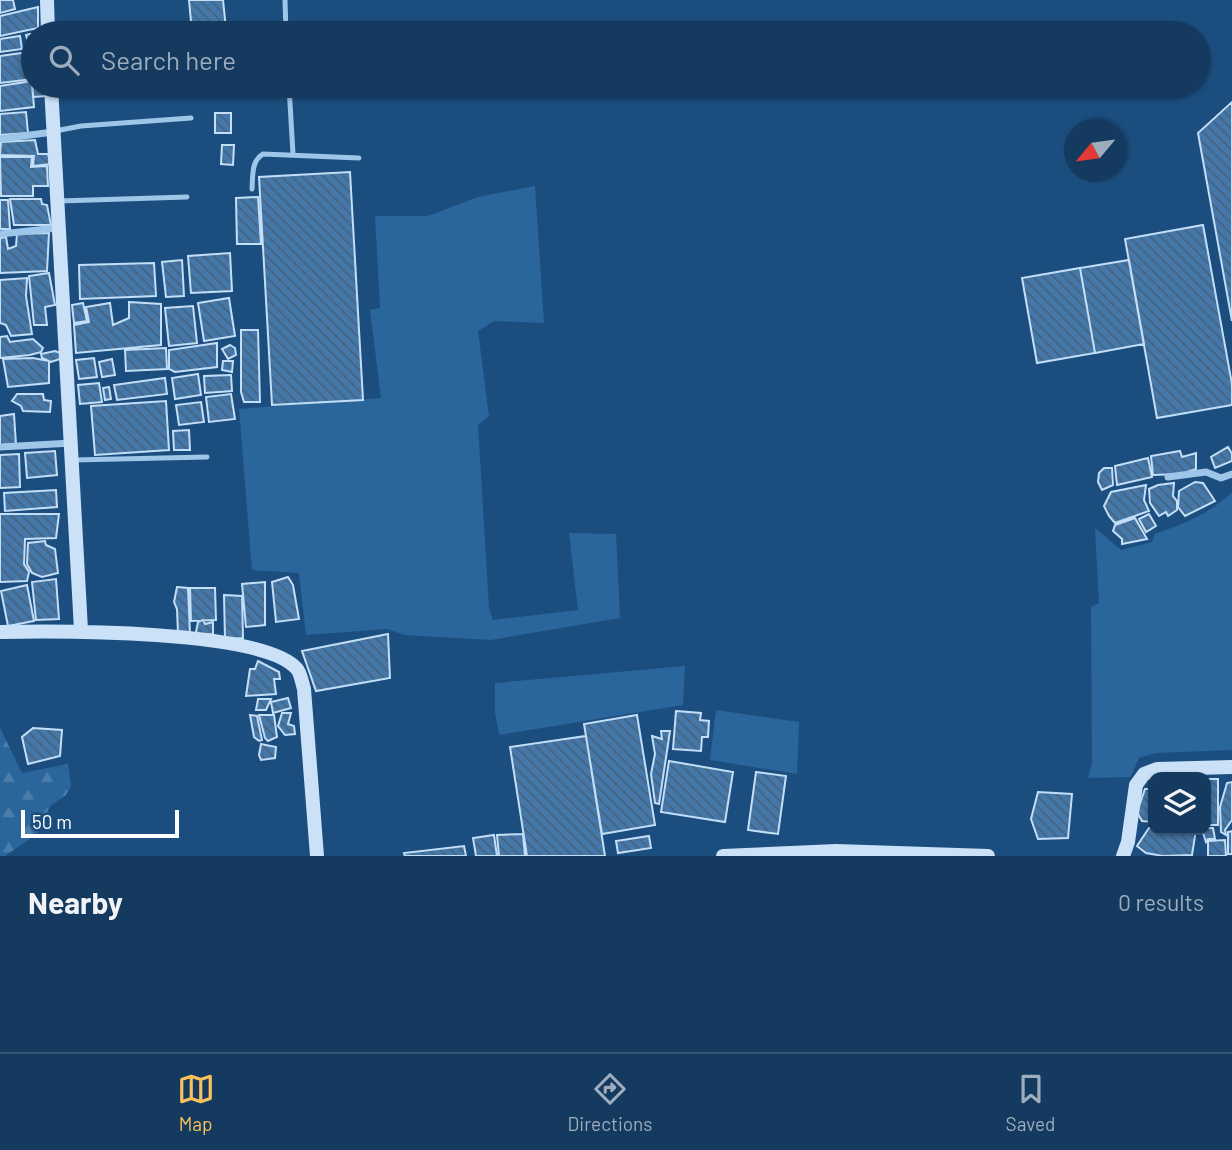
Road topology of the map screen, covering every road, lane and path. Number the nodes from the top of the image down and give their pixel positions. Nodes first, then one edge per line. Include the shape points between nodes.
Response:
1 (47, 0) edge
2 (285, 0) edge
3 (48, 21) edge
4 (286, 21) edge
5 (51, 98) edge
6 (290, 98) edge
7 (191, 118) dead end
8 (52, 132) junction
9 (0, 139) edge
10 (293, 154) junction
11 (359, 158) dead end
12 (252, 189) dead end
13 (187, 197) dead end
14 (56, 201) junction
15 (57, 228) junction
16 (0, 234) edge
17 (72, 443) junction
18 (0, 447) edge
19 (207, 457) dead end
20 (73, 460) junction
21 (1232, 474) edge
22 (1168, 477) dead end
23 (81, 631) junction
24 (0, 632) edge
25 (1232, 767) edge
26 (907, 855) edge
27 (317, 856) edge
28 (723, 856) edge
29 (988, 856) edge
30 (1123, 856) edge

1 - 3 street
2 - 4 lane
5 - 8 street
6 - 10 lane
7 - 8 lane
8 - 9 street
8 - 14 street
10 - 11 lane
10 - 12 lane via 257,158
13 - 14 lane
14 - 15 street
15 - 16 street
15 - 17 street
17 - 18 street
17 - 20 street
19 - 20 lane
20 - 23 street
21 - 22 street via 1222,478 1206,472
23 - 24 street
23 - 27 street via 247,647 276,656 298,670 304,690
25 - 30 street via 1157,769 1144,774 1136,785
26 - 28 street via 836,851
26 - 29 street

